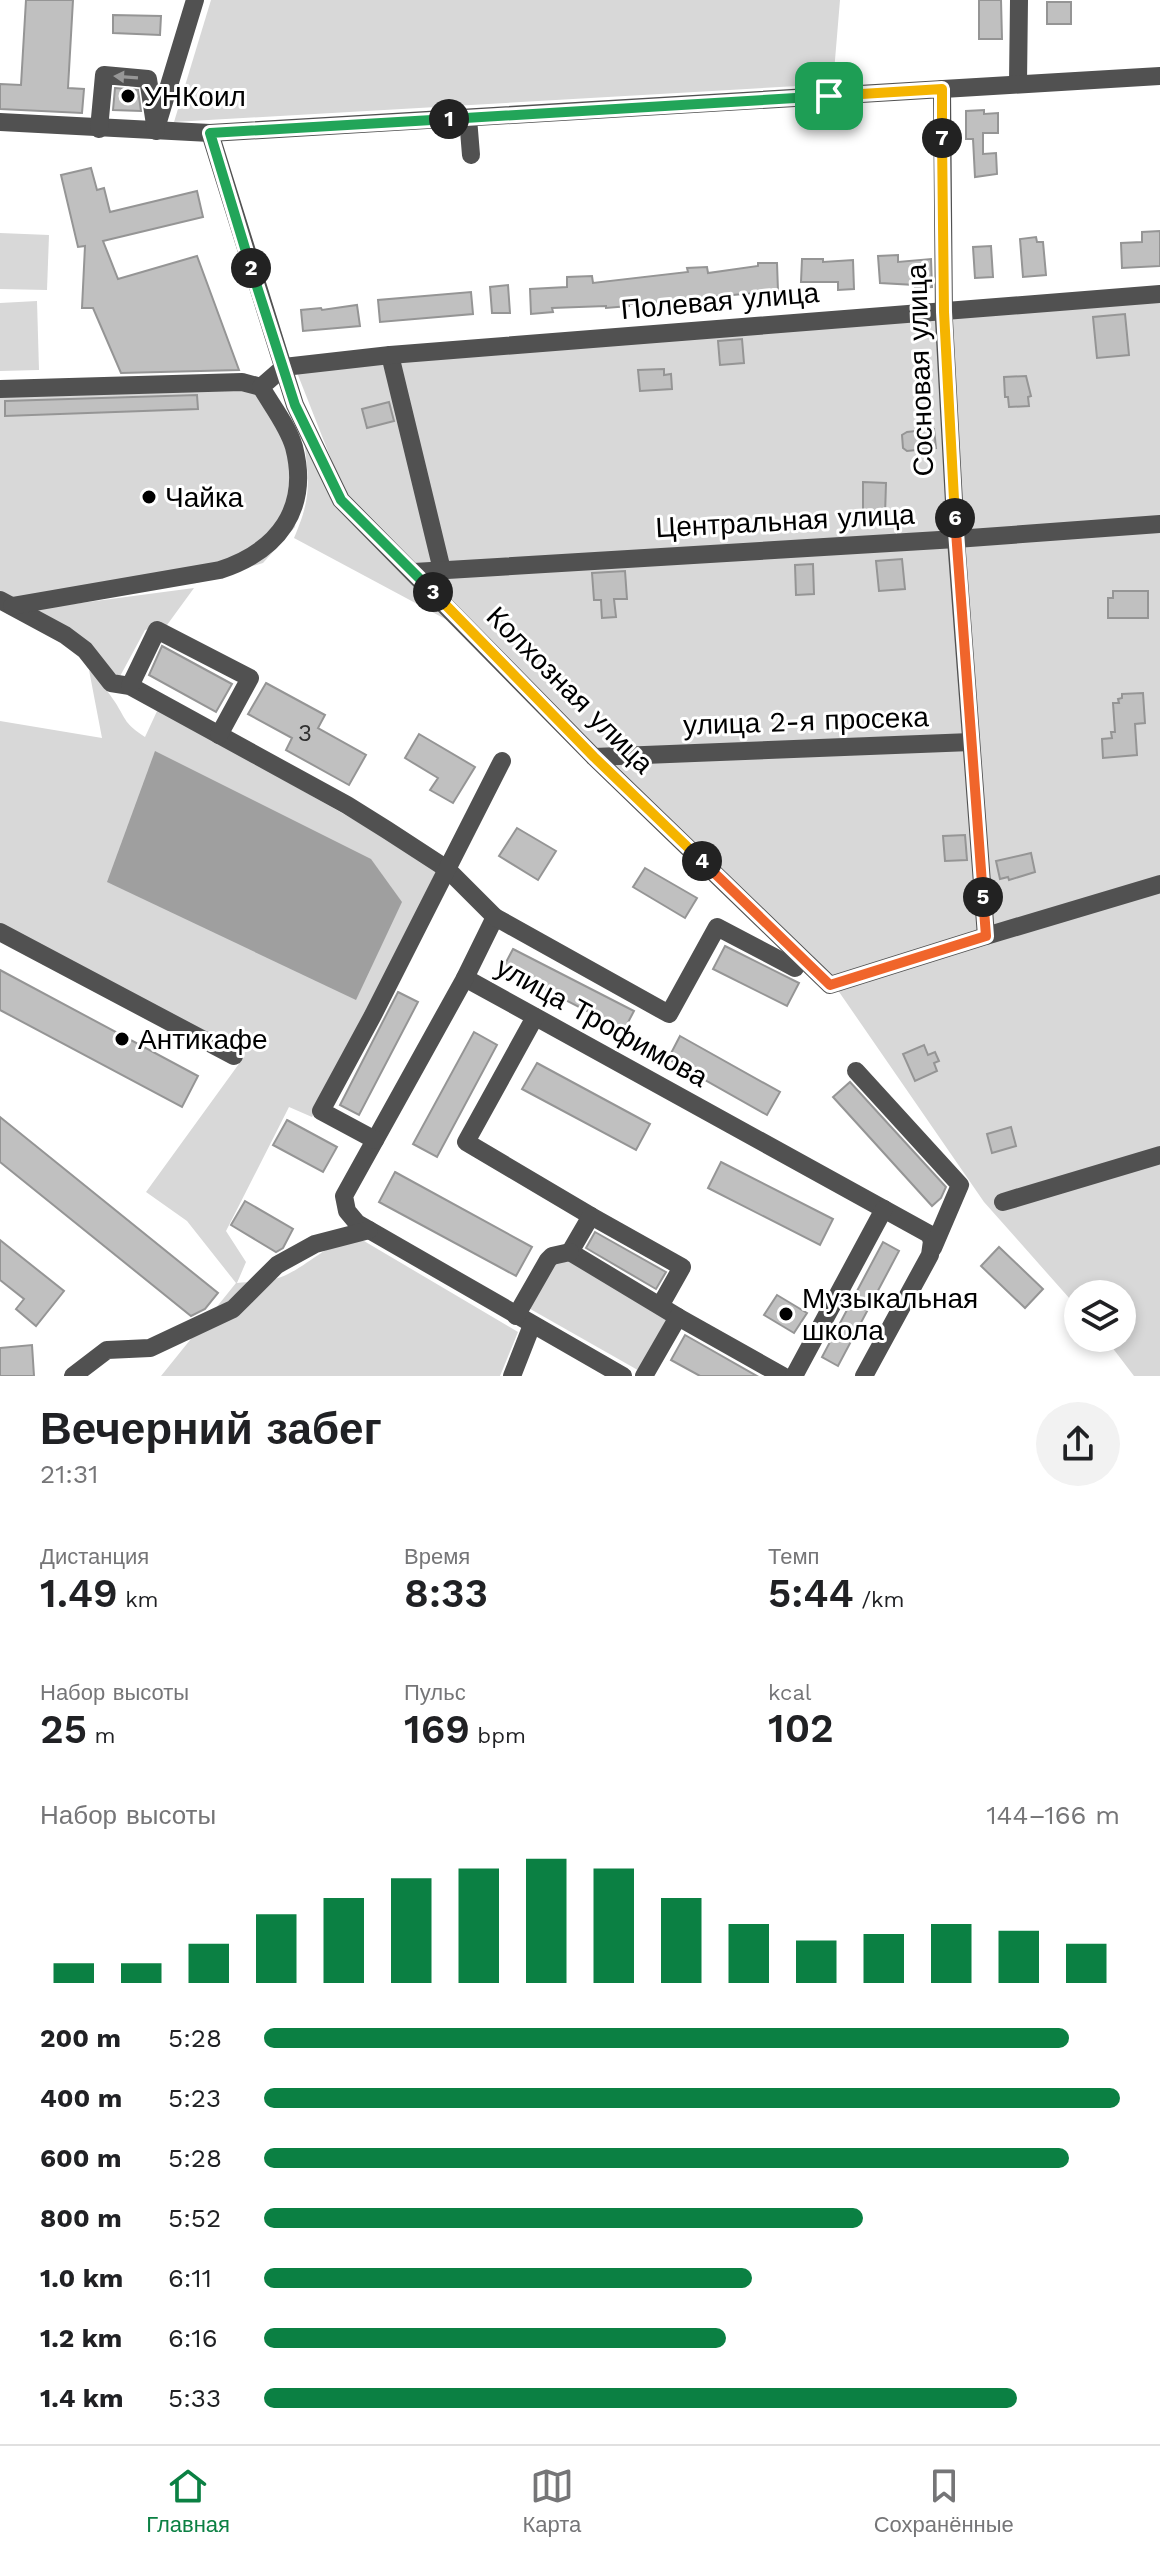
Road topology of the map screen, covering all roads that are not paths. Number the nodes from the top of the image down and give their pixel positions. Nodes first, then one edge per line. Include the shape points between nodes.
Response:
1 (195, 0) edge
2 (1019, 0) edge
3 (1160, 76) edge
4 (1018, 83) junction
5 (942, 89) junction
6 (468, 118) junction
7 (0, 122) edge
8 (99, 129) junction
9 (156, 131) junction
10 (210, 133) junction
11 (471, 155) dead end
12 (1160, 294) edge
13 (944, 312) junction
14 (390, 355) junction
15 (284, 367) junction
16 (261, 387) junction
17 (0, 389) edge
18 (1160, 524) edge
19 (956, 539) junction
20 (442, 570) junction
21 (414, 572) junction
22 (6, 603) edge
23 (130, 686) junction
24 (219, 735) junction
25 (971, 742) junction
26 (594, 757) junction
27 (502, 761) dead end
28 (447, 869) junction
29 (1160, 884) edge
30 (495, 917) junction
31 (0, 932) edge
32 (986, 936) junction
33 (795, 968) dead end
34 (465, 978) junction
35 (535, 1017) junction
36 (234, 1056) dead end
37 (856, 1071) dead end
38 (375, 1140) junction
39 (1160, 1155) edge
40 (1003, 1202) dead end
41 (884, 1209) junction
42 (591, 1216) junction
43 (369, 1230) junction
44 (933, 1248) junction
45 (570, 1252) junction
46 (660, 1306) junction
47 (678, 1317) junction
48 (524, 1321) junction
49 (73, 1376) edge
50 (512, 1376) edge
51 (623, 1376) edge
52 (644, 1376) edge
53 (783, 1376) edge
54 (794, 1376) edge
55 (864, 1376) edge

1 - 9 street
2 - 4 street
3 - 4 street
4 - 5 street
5 - 6 street via 490,110
5 - 13 street, Сосновая улица
6 - 10 street
6 - 11 street
7 - 8 street
8 - 9 street
9 -> 8 street via 148,79 104,75
9 - 10 street
10 - 15 street, Колхозная улица
12 - 13 street, Полевая улица
13 - 14 street, Полевая улица
13 - 19 street, Сосновая улица
14 - 15 street, Полевая улица
14 - 20 street
15 - 16 street
15 - 21 street, Колхозная улица via 295,405 341,500
16 - 17 street via 242,382
16 - 22 street via 293,445 298,485 288,519 270,544 220,570
18 - 19 street, Центральная улица
19 - 20 street, Центральная улица
19 - 25 street, Сосновая улица
20 - 21 street, Центральная улица
21 - 26 street, Колхозная улица
22 - 23 street, улица Трофимова via 85,650 111,683
23 - 24 street, улица Трофимова
23 - 24 street via 157,630 250,678
24 - 28 street, улица Трофимова via 347,805
25 - 26 street, улица 2-я просека
25 - 32 street, Сосновая улица
26 - 32 street, Колхозная улица via 830,985
27 - 28 street
28 - 30 street, улица Трофимова
28 - 38 street via 321,1111
29 - 32 street
30 - 33 street via 669,1014 717,927
30 - 34 street, улица Трофимова
31 - 36 street
34 - 35 street, улица Трофимова
34 - 38 street
35 - 41 street, улица Трофимова
35 - 42 street via 466,1142
37 - 44 street via 960,1185
38 - 43 street via 344,1196 349,1215
39 - 40 street
41 - 44 street, улица Трофимова via 929,1234
41 - 54 street
42 - 45 street
42 - 46 street via 682,1267
43 - 48 street
43 - 49 street via 315,1244 277,1265 233,1309 150,1348 107,1350
44 - 55 street
45 - 46 street
45 - 48 street via 548,1260
46 - 47 street
47 - 52 street
47 - 53 street
48 - 50 street
48 - 51 street

